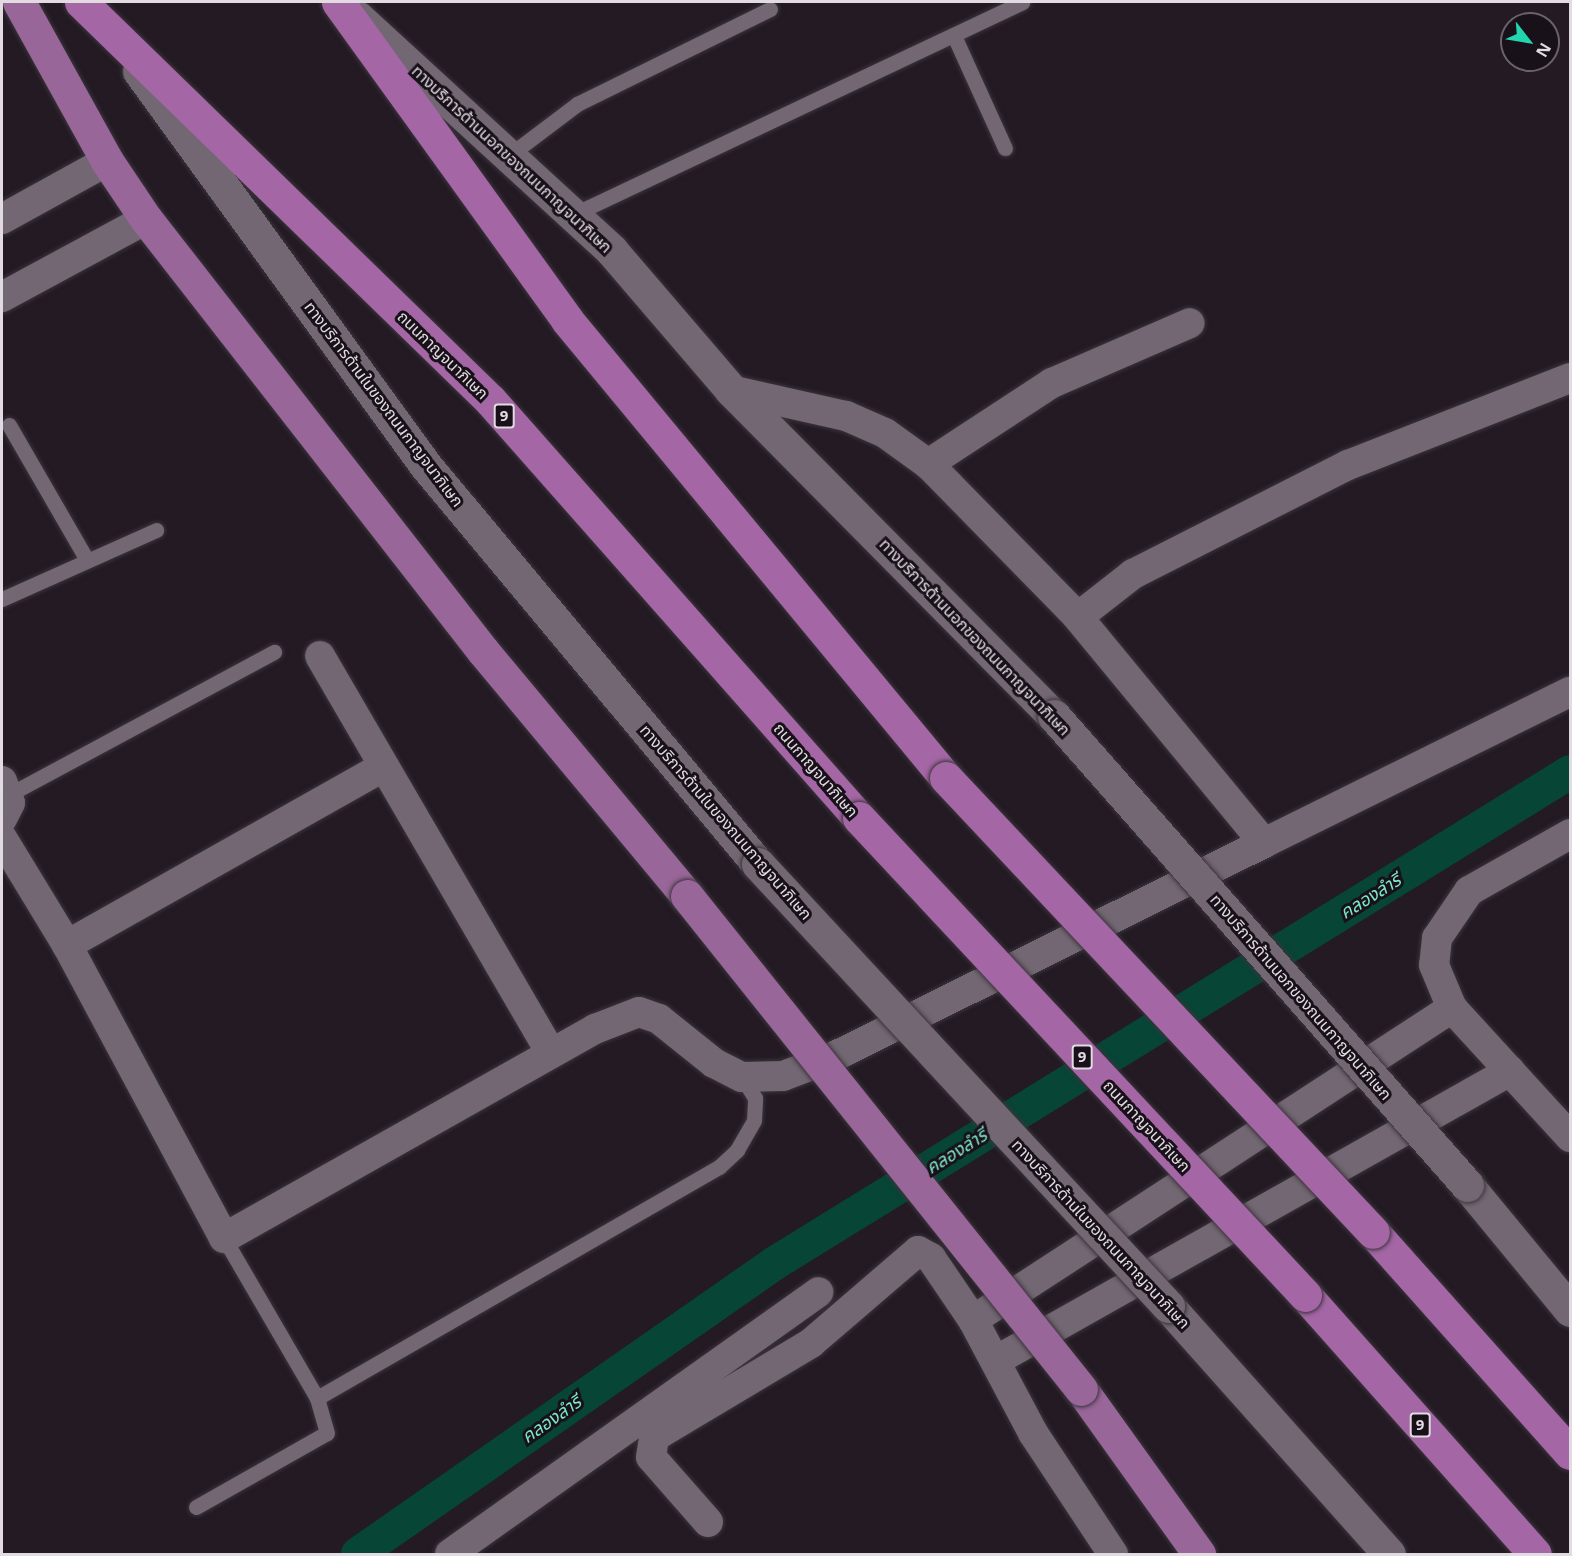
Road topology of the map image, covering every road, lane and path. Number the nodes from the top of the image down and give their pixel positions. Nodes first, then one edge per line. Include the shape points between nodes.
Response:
1 (20, 2) edge
2 (81, 2) edge
3 (339, 2) edge
4 (1022, 2) edge
5 (770, 9) dead end
6 (955, 38) junction
7 (119, 42) junction
8 (1005, 148) dead end
9 (512, 154) junction
10 (107, 161) junction
11 (572, 214) junction
12 (2, 219) edge
13 (146, 219) junction
14 (2, 297) edge
15 (1190, 323) dead end
16 (1570, 378) edge
17 (731, 390) junction
18 (9, 425) dead end
19 (928, 464) junction
20 (156, 530) dead end
21 (87, 560) junction
22 (2, 598) edge
23 (1078, 617) junction
24 (274, 652) dead end
25 (320, 656) dead end
26 (1570, 692) edge
27 (381, 768) junction
28 (4, 798) edge
29 (1570, 834) edge
30 (1276, 836) junction
31 (2, 838) edge
32 (67, 945) junction
33 (1452, 1008) junction
34 (550, 1051) junction
35 (1510, 1071) junction
36 (742, 1077) junction
37 (1570, 1137) edge
38 (224, 1238) junction
39 (818, 1292) dead end
40 (1570, 1310) edge
41 (973, 1320) junction
42 (997, 1360) junction
43 (317, 1398) junction
44 (1570, 1453) edge
45 (196, 1507) dead end
46 (708, 1522) dead end
47 (450, 1554) edge
48 (1113, 1554) edge
49 (1199, 1554) edge
50 (1389, 1554) edge
51 (1535, 1554) edge

1 - 10 main road
2 - 7 highway, ถนนกาญจนาภิเษก / 9
3 - 9 main road, ทางบริการด้านนอกของถนนกาญจนาภิเษก
3 - 44 highway, bridge via 567,320 946,778 1372,1232
4 - 6 lane
5 - 9 lane via 577,104
6 - 8 lane
6 - 11 lane
7 - 50 main road, ทางบริการด้านในของถนนกาญจนาภิเษก, bridge via 426,466 758,864 1168,1306
7 - 51 highway, ถนนกาญจนาภิเษก / 9, bridge via 490,400 859,818 1305,1295
9 - 11 main road, ทางบริการด้านนอกของถนนกาญจนาภิเษก
10 - 12 street
10 - 13 main road
11 - 17 main road, ทางบริการด้านนอกของถนนกาญจนาภิเษก via 612,251
13 - 14 street
13 - 49 main road, bridge via 483,651 687,896 1081,1389
15 - 19 street via 1052,383
16 - 23 street via 1348,465 1161,558
17 - 19 street via 846,416 885,433
17 - 40 main road, ทางบริการด้านนอกของถนนกาญจนาภิเษก, bridge via 1054,716 1467,1185
18 - 21 lane
19 - 23 street
20 - 21 lane
21 - 22 lane
23 - 30 street
24 - 28 lane
25 - 27 street
26 - 30 street
27 - 32 street
27 - 34 street
29 - 33 street via 1469,891 1449,915 1437,938 1434,965
30 - 36 street via 831,1058 783,1076
31 - 32 street
32 - 38 street
33 - 35 street
33 - 41 street
34 - 36 street via 639,1012 659,1019 714,1063
34 - 38 street
35 - 37 street
35 - 42 street
36 - 43 lane via 755,1098 754,1120 737,1150 719,1167
38 - 43 lane
39 - 47 street
41 - 42 street
41 - 46 street via 931,1258 918,1251 811,1343 654,1437 651,1457
42 - 48 street via 1033,1433
43 - 45 lane via 327,1424 322,1440

